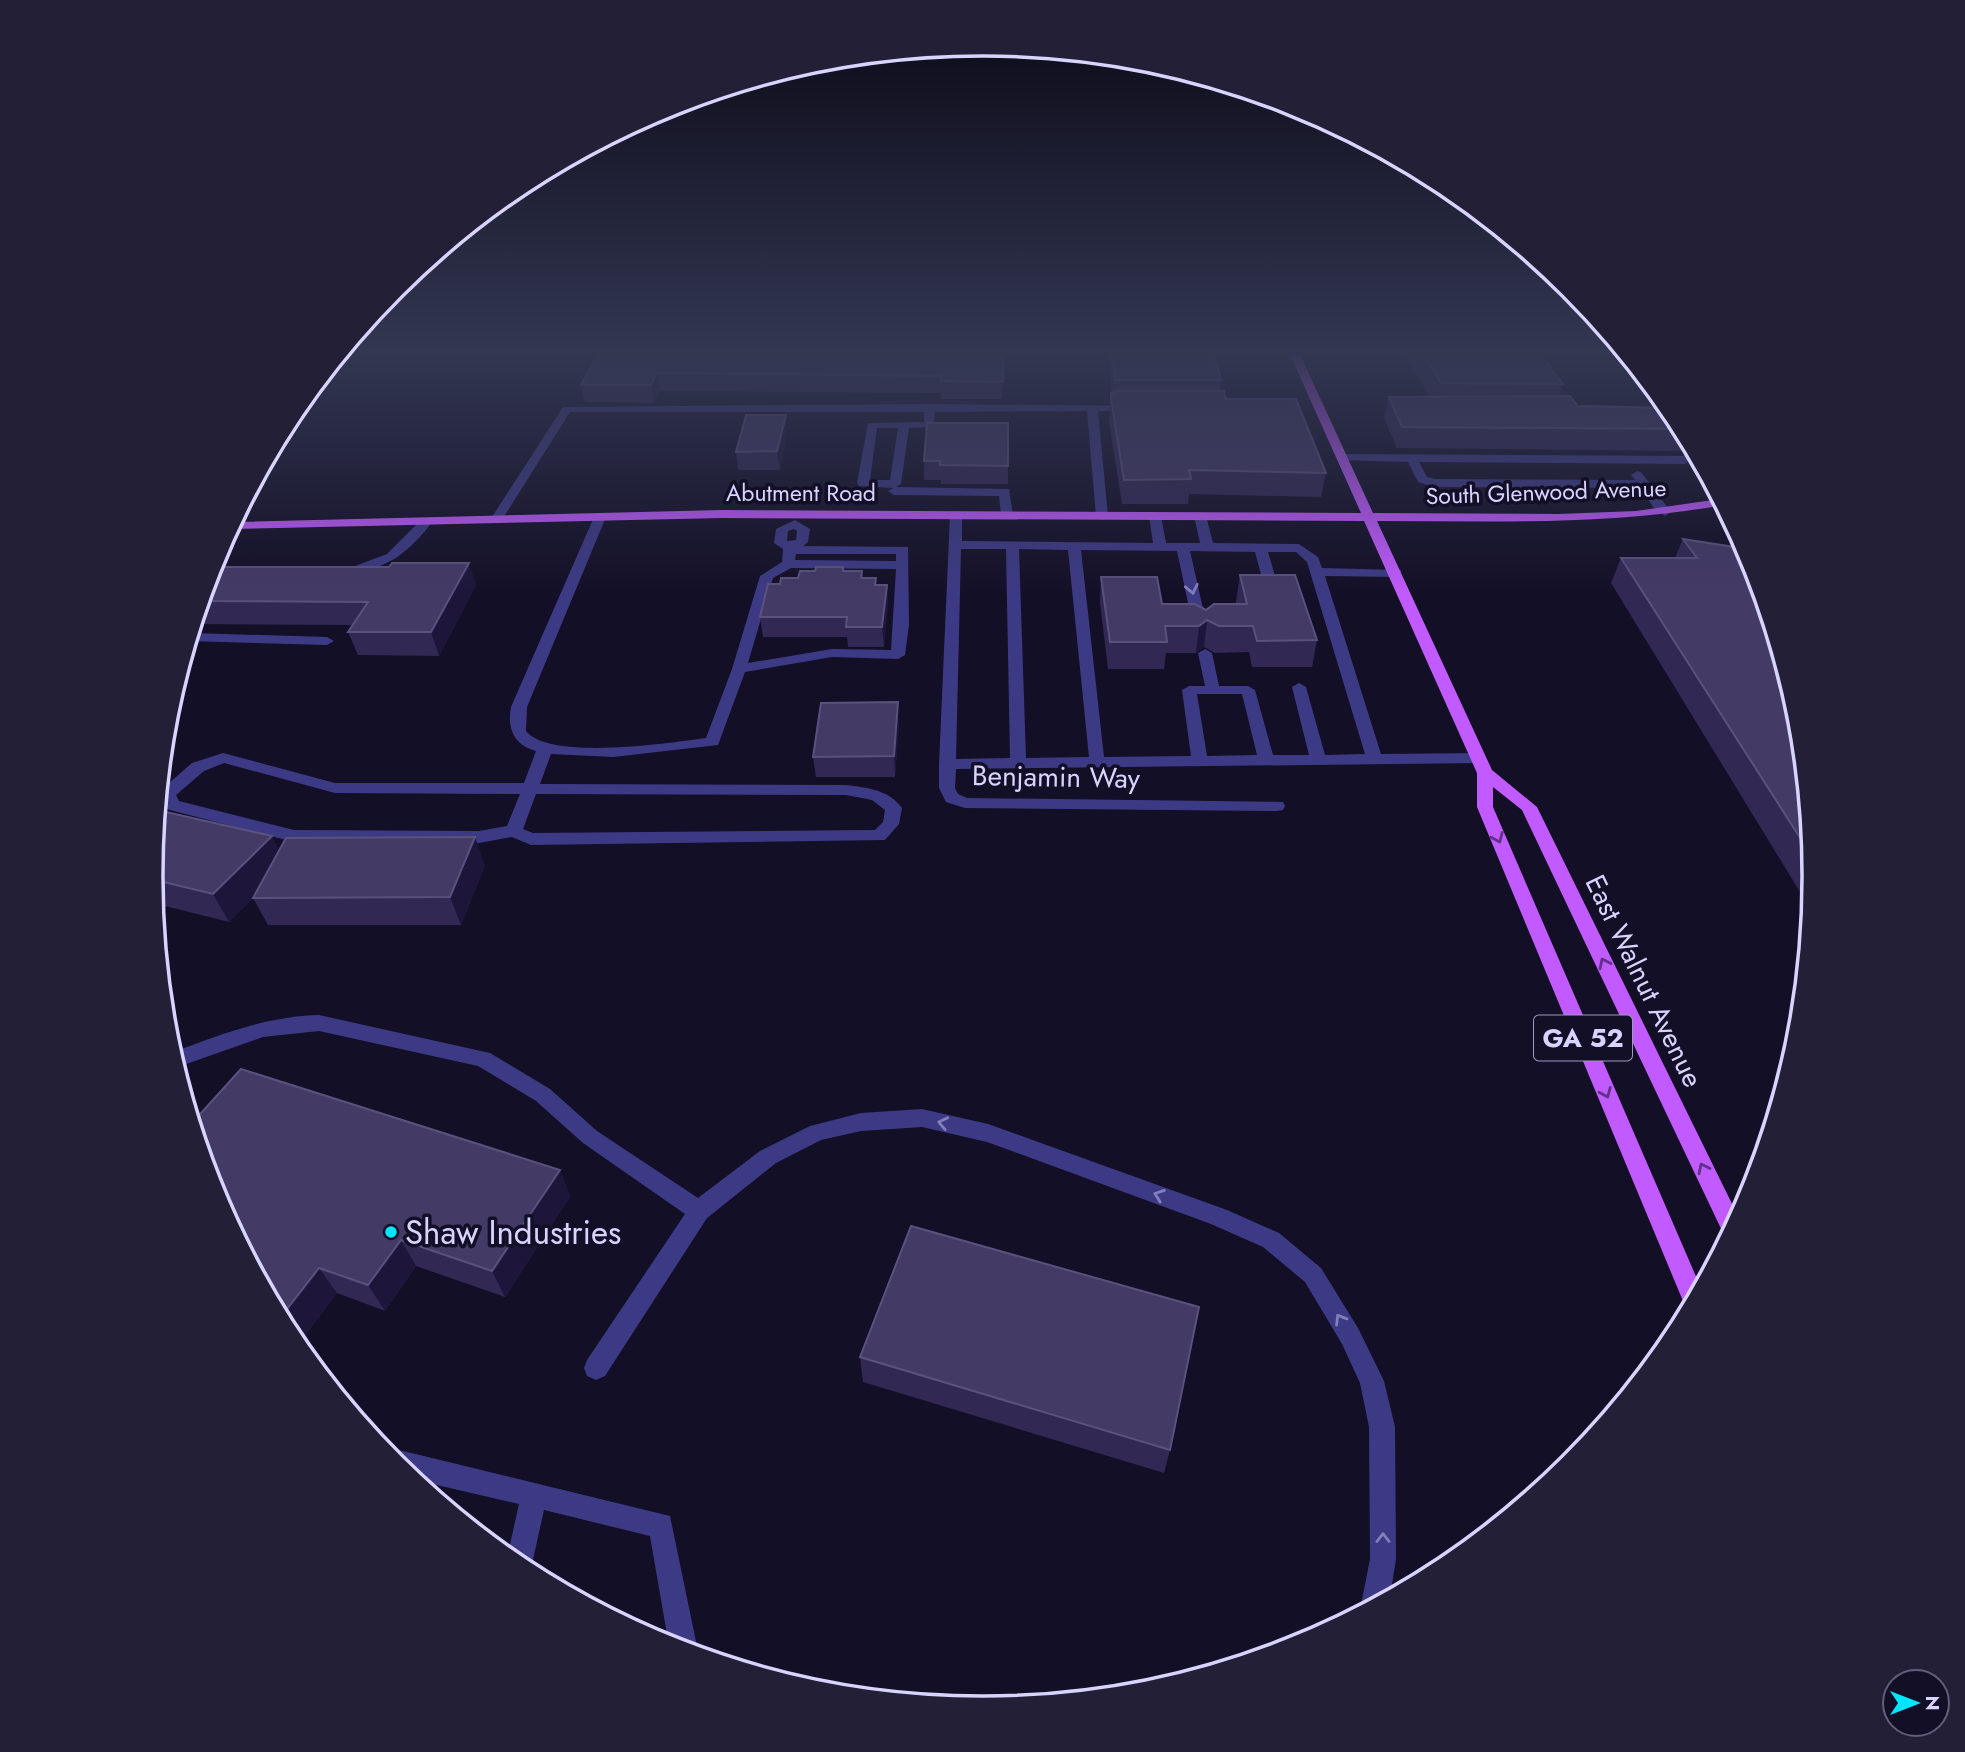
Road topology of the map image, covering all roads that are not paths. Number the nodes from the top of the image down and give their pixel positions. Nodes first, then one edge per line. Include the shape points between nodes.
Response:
1 (552, 432) edge
2 (871, 432) edge
3 (903, 432) edge
4 (1094, 432) edge
5 (1331, 432) edge
6 (1343, 458) junction
7 (1412, 459) junction
8 (1627, 460) junction
9 (1685, 460) dead end
10 (1643, 484) junction
11 (895, 487) junction
12 (1713, 504) edge
13 (1665, 512) junction
14 (892, 514) junction
15 (956, 515) junction
16 (1006, 515) junction
17 (1102, 516) junction
18 (1154, 516) junction
19 (1200, 516) junction
20 (1371, 516) junction
21 (600, 517) junction
22 (795, 519) junction
23 (496, 520) junction
24 (426, 522) junction
25 (241, 526) edge
26 (955, 545) junction
27 (1012, 545) junction
28 (1074, 546) junction
29 (1160, 547) junction
30 (1183, 547) junction
31 (1207, 547) junction
32 (1261, 548) junction
33 (789, 554) junction
34 (330, 572) edge
35 (1317, 572) junction
36 (1396, 573) junction
37 (1273, 593) edge
38 (1200, 630) edge
39 (198, 638) edge
40 (327, 640) dead end
41 (1205, 653) dead end
42 (739, 669) junction
43 (1299, 687) dead end
44 (1213, 690) junction
45 (545, 749) junction
46 (1374, 757) junction
47 (1318, 759) junction
48 (1266, 760) junction
49 (1200, 761) junction
50 (1097, 762) junction
51 (1017, 764) junction
52 (947, 765) junction
53 (1481, 765) junction
54 (529, 790) junction
55 (167, 794) edge
56 (167, 794) edge
57 (1277, 806) dead end
58 (514, 831) junction
59 (183, 1058) edge
60 (699, 1211) junction
61 (1727, 1218) edge
62 (1690, 1290) edge
63 (596, 1368) dead end
64 (414, 1466) edge
65 (534, 1495) junction
66 (522, 1554) edge
67 (1377, 1594) edge
68 (682, 1639) edge

1 - 23 street
2 - 11 street via 863,483
3 - 11 street
4 - 17 street
5 - 6 main road, East Walnut Avenue / GA 52
6 - 7 street
6 - 20 main road, East Walnut Avenue / GA 52
7 - 8 street
7 - 10 street via 1422,479 1434,483
8 - 9 street
8 - 10 street
10 - 13 street
11 - 14 street
11 - 16 street via 1005,492
12 - 13 main road, South Glenwood Avenue
13 - 20 main road, South Glenwood Avenue via 1558,518
14 - 15 main road, Abutment Road
14 - 22 main road, Abutment Road
15 - 16 main road, Abutment Road
15 - 26 street, Benjamin Way
16 - 17 main road, Abutment Road
17 - 18 main road, Abutment Road
18 - 19 main road, Abutment Road
18 - 29 street
19 - 20 main road, Abutment Road
19 - 31 street
20 - 36 main road, East Walnut Avenue / GA 52
21 - 22 main road, Abutment Road
21 - 23 main road, Abutment Road
21 - 45 street via 519,707 518,730 525,740
22 - 33 street via 804,529 802,542
23 - 24 main road, Abutment Road
24 - 25 main road, Abutment Road
24 - 34 street via 408,544 379,566
26 - 27 street
26 - 52 street, Benjamin Way
27 - 28 street
27 - 51 street
28 - 29 street
28 - 50 street
29 - 30 street
30 - 31 street
30 -> 38 street
31 - 32 street
32 - 35 street via 1299,548 1313,560
32 - 37 street
33 - 42 street via 767,576
33 - 42 street via 903,550 898,655 832,653
35 - 36 street
35 - 46 street
36 - 53 main road, East Walnut Avenue / GA 52
39 - 40 street
41 - 44 street
42 - 45 street via 712,743 654,751
43 - 47 street
44 - 48 street via 1248,690
44 - 49 street via 1189,690
45 - 54 street
46 - 47 street
46 - 53 street
47 - 48 street
48 - 49 street
49 - 50 street
50 - 51 street
51 - 52 street
52 - 57 street, Benjamin Way via 948,794 965,803
61 -> 53 main road, East Walnut Avenue / GA 52 via 1529,807
53 -> 62 main road, East Walnut Avenue / GA 52 via 1485,807
54 - 55 street via 335,788 223,758 198,767
54 - 58 street
54 - 58 street via 846,790 877,795 894,808 891,824 879,836 531,839
56 - 58 street via 172,805 294,836 479,837
59 - 60 street via 295,1022 319,1023 483,1059 542,1095 590,1137
60 - 63 street
67 -> 60 street via 1383,1559 1382,1427 1372,1381 1313,1275 1271,1240 988,1133 922,1118 861,1122 817,1132 768,1157
64 - 65 street
65 - 66 street
65 - 68 street via 661,1525

